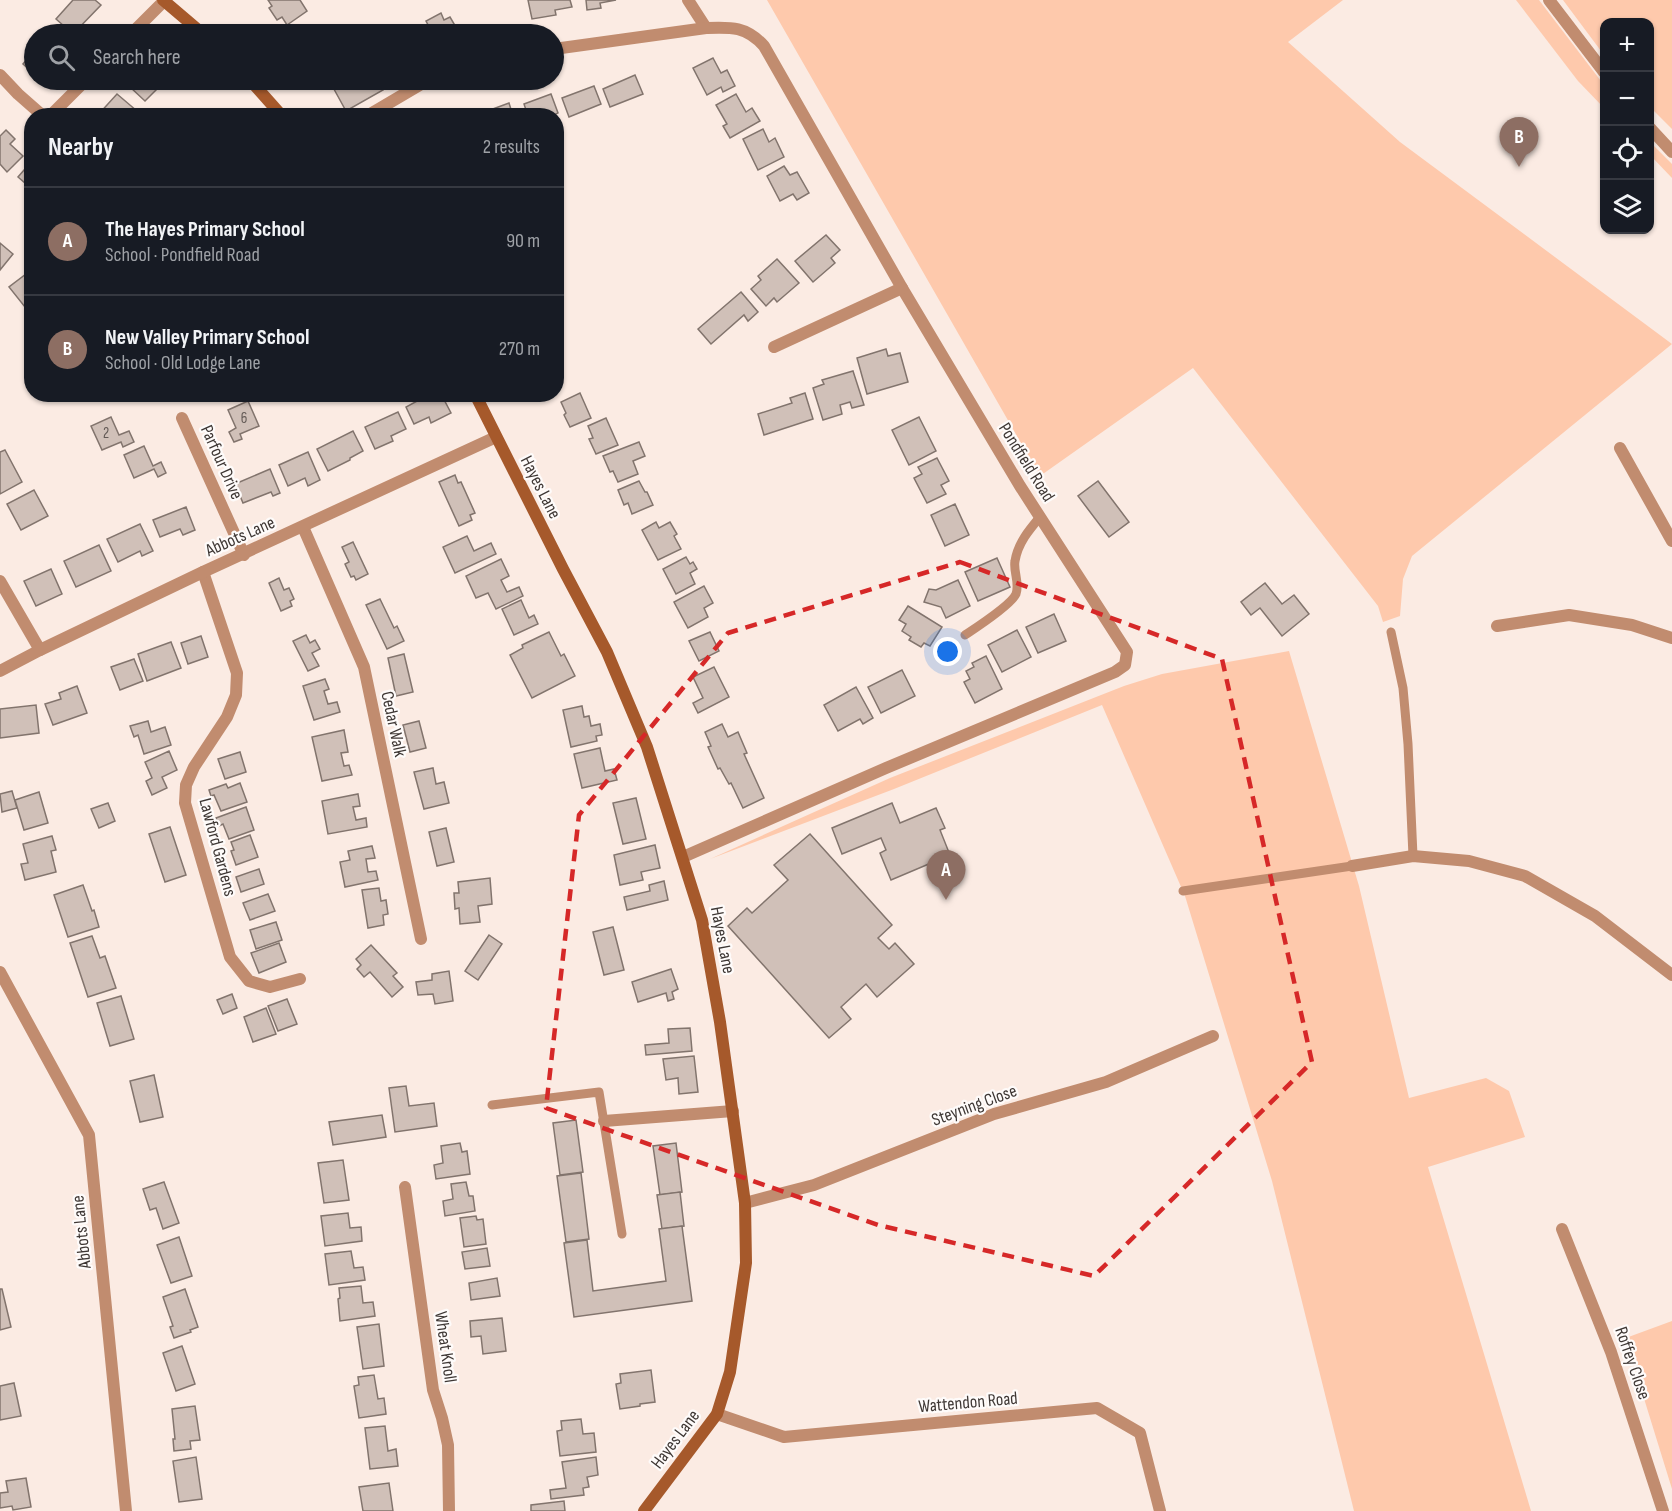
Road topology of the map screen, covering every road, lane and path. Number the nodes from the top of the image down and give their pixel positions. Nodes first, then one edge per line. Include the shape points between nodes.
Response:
1 (688, 0) edge
2 (1550, 0) edge
3 (164, 1) edge
4 (141, 24) edge
5 (191, 24) edge
6 (706, 28) junction
7 (564, 48) edge
8 (1600, 65) edge
9 (0, 75) edge
10 (76, 90) edge
11 (259, 90) edge
12 (411, 90) edge
13 (34, 108) edge
14 (58, 108) edge
15 (275, 108) edge
16 (381, 108) edge
17 (1654, 132) edge
18 (1672, 152) edge
19 (902, 288) junction
20 (774, 348) dead end
21 (479, 402) edge
22 (182, 418) dead end
23 (496, 437) junction
24 (1620, 448) dead end
25 (1040, 517) junction
26 (303, 526) junction
27 (1672, 541) edge
28 (244, 555) junction
29 (203, 572) junction
30 (0, 581) edge
31 (1497, 626) dead end
32 (1391, 632) dead end
33 (965, 635) dead end
34 (1672, 638) edge
35 (40, 650) junction
36 (0, 671) edge
37 (1413, 856) junction
38 (683, 857) junction
39 (1352, 866) joint
40 (1183, 891) dead end
41 (421, 939) dead end
42 (0, 972) edge
43 (1672, 975) edge
44 (300, 979) dead end
45 (1213, 1036) dead end
46 (492, 1105) dead end
47 (733, 1111) junction
48 (604, 1121) junction
49 (405, 1187) dead end
50 (745, 1203) junction
51 (1562, 1229) dead end
52 (621, 1234) dead end
53 (717, 1414) junction
54 (126, 1511) edge
55 (449, 1511) edge
56 (644, 1511) edge
57 (1160, 1511) edge
58 (1663, 1511) edge

1 - 6 street
2 - 8 street
3 - 4 street
3 - 5 street
6 - 7 street, Pondfield Road
6 - 19 street, Pondfield Road via 743,30 764,46
9 - 13 street
10 - 14 street
11 - 15 street
12 - 16 street
17 - 18 street
19 - 20 street
19 - 25 street, Pondfield Road
21 - 23 street, Hayes Lane
22 - 28 street, Parfour Drive
23 - 26 street, Abbots Lane
23 - 38 street, Hayes Lane via 607,652 647,747
24 - 27 street
25 - 33 lane via 1022,539 1015,562 1016,594
25 - 38 street, Pondfield Road via 1126,652 1125,665
26 - 28 street, Abbots Lane
26 - 41 street, Cedar Walk via 364,667
28 - 29 street, Abbots Lane
29 - 35 street, Abbots Lane
29 - 44 street, Lawford Gardens via 237,673 236,695 227,717 194,767 186,785 185,803 230,957 249,981 270,987
30 - 35 street
31 - 34 street via 1569,615 1632,625
32 - 37 lane via 1403,688
35 - 36 street, Abbots Lane
37 - 39 street
37 - 43 street via 1469,861 1525,876 1595,916
38 - 47 street, Hayes Lane via 702,920
39 - 40 lane
42 - 54 street, Abbots Lane via 89,1135
45 - 50 street, Steyning Close via 1106,1082 994,1114 814,1185
46 - 48 lane via 599,1092
47 - 48 street
47 - 50 street, Hayes Lane
48 - 52 lane
49 - 55 street, Wheat Knoll via 433,1390 448,1445
50 - 53 street, Hayes Lane via 746,1263 730,1372
51 - 58 street, Roffey Close via 1611,1352
53 - 56 street, Hayes Lane
53 - 57 street, Wattendon Road via 783,1437 1097,1407 1140,1433

